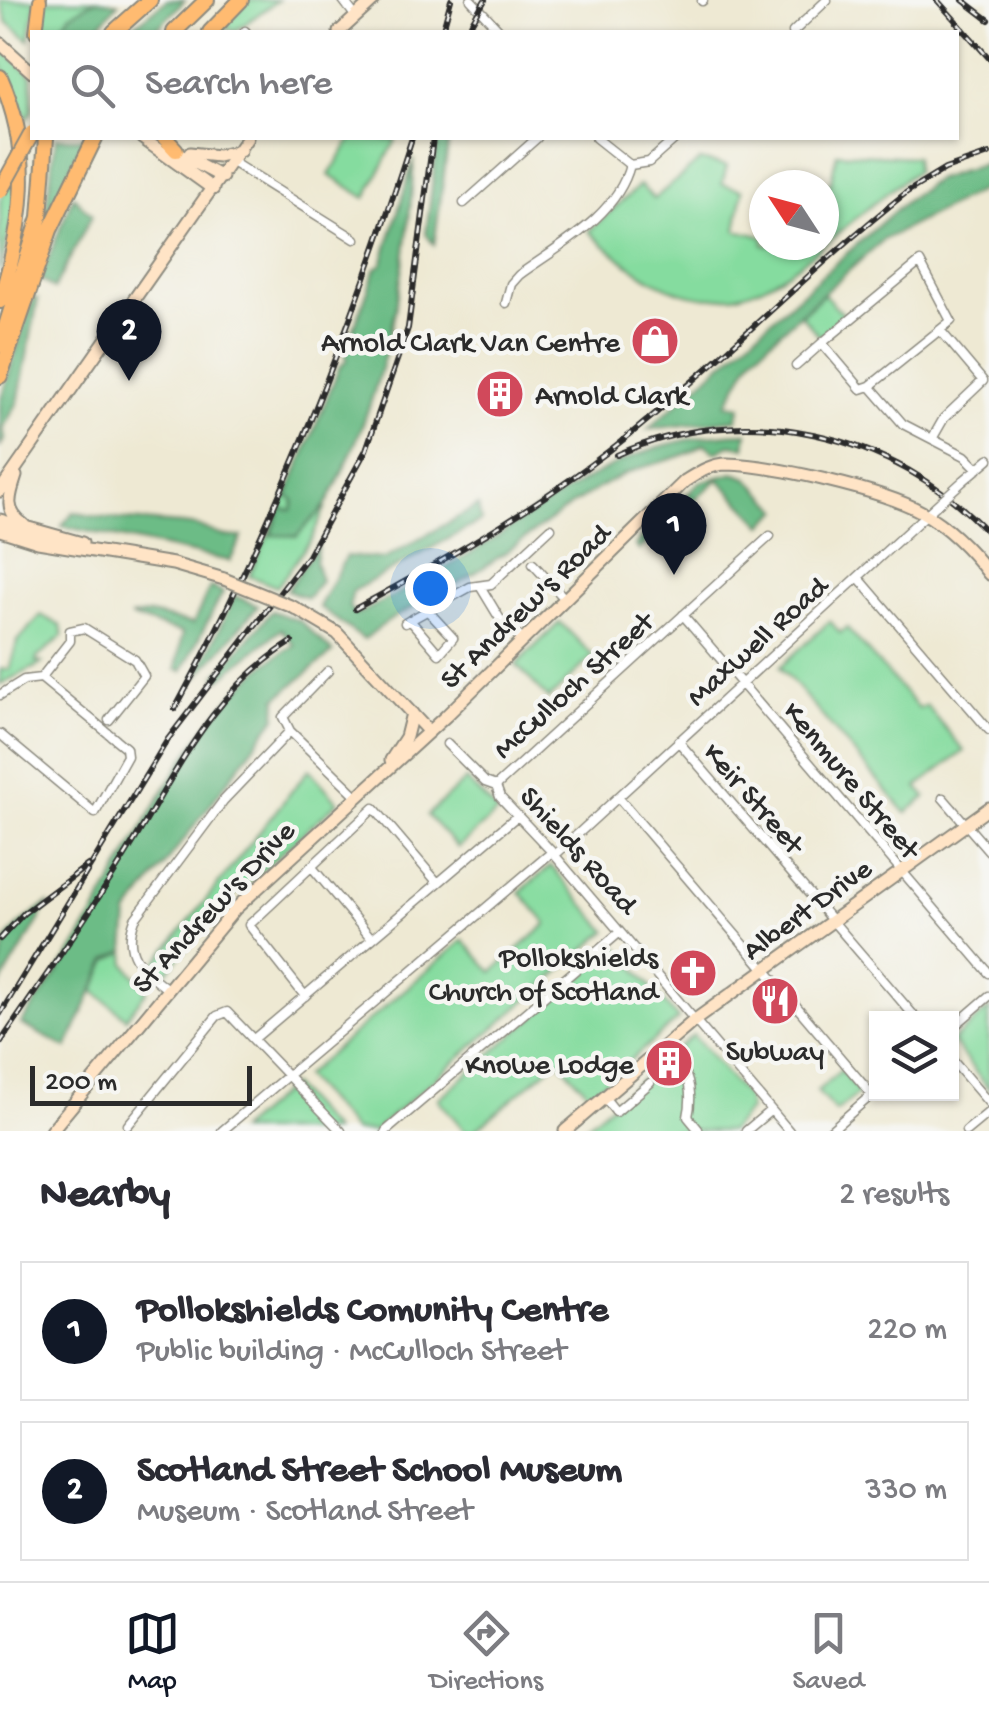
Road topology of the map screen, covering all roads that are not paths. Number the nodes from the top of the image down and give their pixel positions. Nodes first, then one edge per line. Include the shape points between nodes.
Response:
1 (40, 0) edge
2 (150, 0) edge
3 (207, 0) edge
4 (241, 0) edge
5 (343, 0) edge
6 (374, 0) edge
7 (470, 0) edge
8 (827, 0) edge
9 (356, 17) junction
10 (36, 30) edge
11 (116, 30) edge
12 (176, 30) edge
13 (212, 30) edge
14 (341, 30) edge
15 (499, 30) edge
16 (795, 30) edge
17 (0, 42) edge
18 (30, 70) edge
19 (0, 77) edge
20 (30, 137) edge
21 (46, 140) edge
22 (94, 140) edge
23 (246, 140) edge
24 (535, 140) edge
25 (599, 140) edge
26 (674, 140) edge
27 (160, 142) edge
28 (240, 150) junction
29 (180, 152) junction
30 (232, 162) junction
31 (630, 165) junction
32 (222, 177) junction
33 (214, 189) junction
34 (0, 191) edge
35 (464, 203) dead end
36 (355, 239) dead end
37 (0, 301) edge
38 (506, 303) dead end
39 (940, 330) junction
40 (0, 344) edge
41 (822, 344) junction
42 (796, 366) dead end
43 (989, 369) edge
44 (0, 376) edge
45 (980, 376) junction
46 (870, 386) junction
47 (932, 439) junction
48 (989, 459) edge
49 (20, 466) junction
50 (978, 469) junction
51 (0, 491) edge
52 (0, 502) edge
53 (927, 515) junction
54 (0, 520) edge
55 (551, 528) dead end
56 (0, 530) edge
57 (35, 536) junction
58 (770, 536) dead end
59 (0, 541) edge
60 (532, 564) dead end
61 (989, 574) edge
62 (858, 577) junction
63 (480, 586) junction
64 (566, 600) junction
65 (428, 610) junction
66 (683, 615) junction
67 (524, 640) junction
68 (328, 672) dead end
69 (42, 678) junction
70 (742, 684) junction
71 (0, 695) edge
72 (412, 713) junction
73 (108, 720) dead end
74 (989, 730) edge
75 (290, 731) junction
76 (429, 732) junction
77 (0, 734) edge
78 (678, 741) junction
79 (447, 744) dead end
80 (379, 775) junction
81 (496, 786) junction
82 (356, 795) junction
83 (618, 797) junction
84 (943, 798) dead end
85 (989, 808) edge
86 (516, 816) junction
87 (966, 824) junction
88 (989, 851) edge
89 (554, 853) junction
90 (311, 866) junction
91 (901, 871) junction
92 (437, 882) junction
93 (832, 920) junction
94 (620, 932) junction
95 (372, 939) junction
96 (765, 969) junction
97 (989, 973) edge
98 (166, 988) junction
99 (306, 996) junction
100 (989, 996) edge
101 (910, 1011) edge
102 (694, 1020) junction
103 (959, 1022) edge
104 (255, 1038) junction
105 (664, 1045) junction
106 (959, 1068) edge
107 (288, 1074) junction
108 (650, 1083) dead end
109 (869, 1087) edge
110 (604, 1097) junction
111 (869, 1097) edge
112 (989, 1103) edge
113 (771, 1110) junction
114 (989, 1112) edge
115 (128, 1125) dead end
116 (698, 1129) edge
117 (50, 1131) edge
118 (222, 1131) edge
119 (341, 1131) edge
120 (386, 1131) edge
121 (564, 1131) edge
122 (746, 1131) edge
123 (789, 1131) edge
124 (830, 1131) edge
125 (966, 1131) edge

1 - 10 main road
2 - 11 highway
3 - 12 highway
4 - 13 highway
5 - 9 street
6 - 9 street
7 - 15 street
8 - 16 street
9 - 14 street
17 - 18 street
19 - 37 highway via 19,132 24,185 19,235
20 - 34 highway, bridge
21 - 40 highway via 32,247
22 - 44 highway via 50,230
23 - 28 street
24 - 35 street
25 - 31 street
26 - 31 street via 649,162
27 - 29 highway
27 - 33 street
28 - 29 street via 218,156
28 - 30 street
29 - 32 street
30 - 32 street
30 - 36 street
31 - 38 street via 621,192 518,275
32 - 33 street
33 - 49 street
39 - 41 street via 951,319 919,261
39 - 45 street
39 - 46 street
41 - 42 street
41 - 46 street via 861,389
43 - 45 street
45 - 47 street via 982,383 944,418
46 - 47 street via 903,424
47 - 50 street
48 - 50 street, Maxwell Road
49 - 51 street
49 - 52 street
49 - 57 street via 8,503
50 - 53 street, Maxwell Road, bridge
53 - 61 street
53 - 62 street, Maxwell Road
53 - 64 street, St Andrew's Road via 826,481 724,464 704,468
54 - 57 street
55 - 63 street via 492,584
56 - 57 street
57 - 59 street
57 - 72 street, bridge via 224,579 293,607 337,633
58 - 66 street, McCulloch Street
60 - 64 street
62 - 70 street, Maxwell Road
62 - 74 street
63 - 65 street
63 - 67 street via 500,619
64 - 67 street, St Andrew's Road
65 - 65 street via 453,638 439,654 407,622
66 - 70 street, Kenmure Street
66 - 81 street, McCulloch Street
67 - 76 street, St Andrew's Road
68 - 75 street via 283,716
69 - 71 street
69 - 73 street via 70,642 70,631 84,628 135,660 144,676
69 - 77 street via 126,748 94,813
70 - 78 street, Maxwell Road
70 - 91 street, Kenmure Street
72 - 76 street
72 - 80 street via 406,737
75 - 82 street
75 - 98 street via 212,815 135,920 127,939 134,958
76 - 80 street, St Andrew's Drive
78 - 83 street, Maxwell Road
78 - 93 street, Keir Street
79 - 81 street, Shields Road
80 - 82 street, St Andrew's Drive
81 - 86 street, Shields Road
82 - 98 street, St Andrew's Drive via 248,896
83 - 89 street, Maxwell Road
83 - 96 street
84 - 87 street
85 - 87 street, Albert Drive
86 - 89 street, Shields Road
86 - 92 street
87 - 88 street
87 - 91 street, Albert Drive
89 - 94 street, Shields Road
89 - 107 street, Maxwell Road
90 - 92 street via 374,808
90 - 95 street
90 - 99 street via 249,925
91 - 93 street, Albert Drive
91 - 97 street, Kenmure Street
92 - 95 street
93 - 96 street, Albert Drive
93 - 101 street, Keir Street
94 - 102 street, Shields Road
94 - 120 street
95 - 99 street
96 - 102 street, Albert Drive
96 - 109 street
98 - 117 street, St Andrew's Drive
99 - 104 street
100 - 103 street
102 - 105 street, Albert Drive
102 - 113 street, Shields Road
104 - 107 street
104 - 115 street via 227,1012 217,1016
105 - 110 street, Albert Drive
105 - 116 street via 685,1068 688,1117
106 - 112 street
107 - 118 street, Maxwell Road
107 - 119 street
108 - 110 street via 616,1112
110 - 121 street, Albert Drive
111 - 124 street
113 - 122 street
113 - 123 street, Shields Road
114 - 125 street

